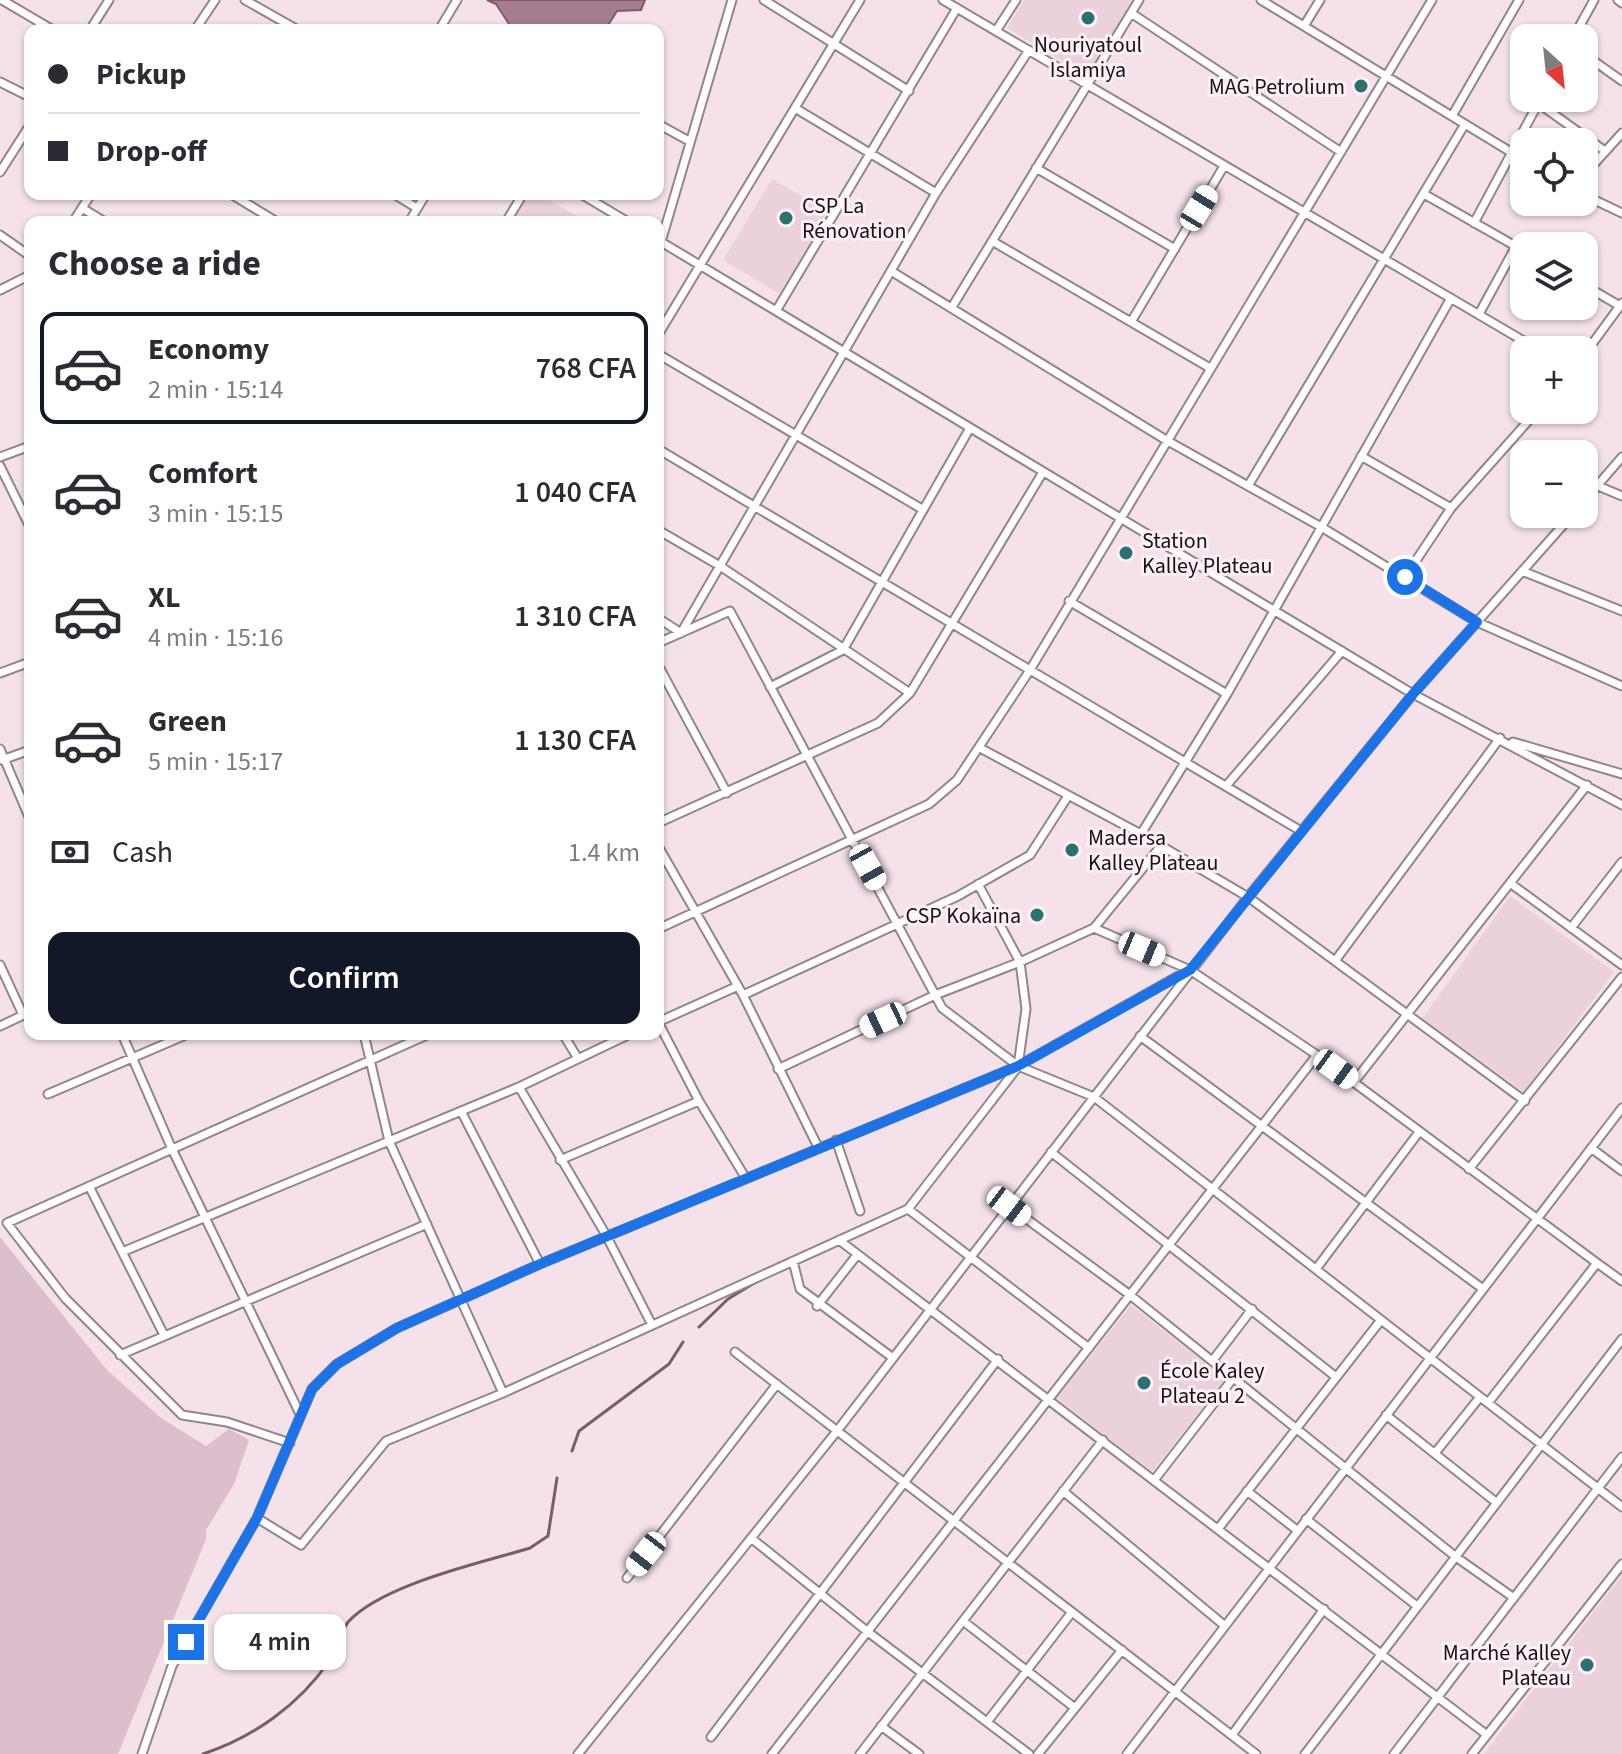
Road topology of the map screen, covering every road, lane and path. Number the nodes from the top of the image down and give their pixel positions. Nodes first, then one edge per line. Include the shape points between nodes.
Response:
1 (2, 0) edge
2 (109, 0) edge
3 (215, 0) edge
4 (245, 0) edge
5 (457, 0) edge
6 (732, 0) edge
7 (764, 0) edge
8 (860, 0) edge
9 (943, 0) edge
10 (1016, 0) edge
11 (1139, 0) edge
12 (1261, 0) edge
13 (1320, 0) edge
14 (1432, 0) edge
15 (1519, 0) edge
16 (1594, 0) edge
17 (957, 8) junction
18 (1131, 13) junction
19 (43, 24) edge
20 (94, 24) edge
21 (199, 24) edge
22 (287, 24) edge
23 (443, 24) edge
24 (1581, 24) edge
25 (1304, 26) junction
26 (996, 31) junction
27 (833, 44) junction
28 (1029, 50) junction
29 (1598, 64) edge
30 (1386, 76) junction
31 (1622, 81) edge
32 (0, 82) edge
33 (1088, 84) junction
34 (909, 91) junction
35 (24, 94) edge
36 (795, 108) junction
37 (1555, 112) edge
38 (1452, 116) junction
39 (1465, 124) junction
40 (664, 127) edge
41 (1622, 133) edge
42 (24, 134) edge
43 (689, 141) junction
44 (1605, 151) junction
45 (1341, 152) junction
46 (1510, 152) joint
47 (871, 154) junction
48 (1598, 159) edge
49 (1224, 166) junction
50 (1036, 168) junction
51 (0, 172) edge
52 (936, 193) junction
53 (1424, 194) junction
54 (87, 200) edge
55 (241, 200) edge
56 (404, 200) edge
57 (422, 200) edge
58 (591, 200) edge
59 (1598, 202) edge
60 (82, 208) junction
61 (417, 208) junction
62 (1622, 213) edge
63 (1303, 214) junction
64 (77, 216) edge
65 (95, 216) edge
66 (267, 216) edge
67 (412, 216) edge
68 (618, 216) edge
69 (1474, 223) junction
70 (664, 224) edge
71 (0, 235) edge
72 (992, 241) junction
73 (1510, 243) edge
74 (664, 244) edge
75 (1175, 249) junction
76 (24, 252) edge
77 (1382, 259) junction
78 (1510, 264) edge
79 (700, 265) junction
80 (891, 271) junction
81 (24, 278) edge
82 (0, 290) edge
83 (1598, 292) edge
84 (1451, 298) junction
85 (1621, 304) edge
86 (952, 307) junction
87 (776, 311) junction
88 (1479, 314) junction
89 (1131, 322) junction
90 (664, 325) edge
91 (1516, 336) edge
92 (1598, 336) edge
93 (844, 352) junction
94 (664, 358) edge
95 (1210, 368) junction
96 (1526, 424) edge
97 (970, 428) junction
98 (796, 435) junction
99 (1166, 440) junction
100 (24, 448) edge
101 (664, 453) edge
102 (1361, 456) junction
103 (0, 457) edge
104 (1622, 457) edge
105 (0, 466) edge
106 (1043, 472) junction
107 (1248, 486) junction
108 (1598, 486) joint
109 (1622, 496) edge
110 (755, 506) junction
111 (1451, 508) junction
112 (922, 509) junction
113 (24, 515) edge
114 (1120, 518) junction
115 (1323, 528) junction
116 (1560, 528) edge
117 (664, 533) edge
118 (720, 566) junction
119 (1522, 571) junction
120 (1405, 577) junction
121 (881, 581) junction
122 (1069, 601) junction
123 (1274, 611) junction
124 (1622, 611) edge
125 (664, 622) edge
126 (1477, 622) junction
127 (952, 623) junction
128 (681, 633) junction
129 (664, 640) edge
130 (843, 650) junction
131 (1342, 651) junction
132 (24, 664) edge
133 (1030, 670) junction
134 (0, 673) edge
135 (664, 676) edge
136 (1622, 686) edge
137 (770, 687) junction
138 (910, 693) junction
139 (1227, 694) junction
140 (1413, 694) junction
141 (1500, 738) junction
142 (980, 748) junction
143 (0, 749) edge
144 (24, 752) edge
145 (807, 756) junction
146 (2, 760) edge
147 (1185, 762) junction
148 (1622, 774) edge
149 (1587, 785) junction
150 (1226, 786) junction
151 (727, 793) junction
152 (1068, 796) junction
153 (1622, 805) edge
154 (24, 806) edge
155 (664, 820) edge
156 (1301, 831) junction
157 (1141, 834) junction
158 (852, 839) junction
159 (1160, 847) junction
160 (664, 857) edge
161 (1622, 862) edge
162 (1510, 883) junction
163 (978, 884) junction
164 (1248, 897) junction
165 (695, 912) junction
166 (899, 922) junction
167 (664, 926) edge
168 (1094, 928) junction
169 (1571, 928) junction
170 (1335, 961) junction
171 (1020, 962) junction
172 (0, 965) edge
173 (1622, 965) edge
174 (1190, 970) junction
175 (1622, 977) edge
176 (738, 986) junction
177 (743, 995) junction
178 (935, 995) junction
179 (24, 1009) edge
180 (24, 1015) edge
181 (1407, 1015) junction
182 (664, 1019) edge
183 (0, 1026) edge
184 (664, 1034) edge
185 (1140, 1036) junction
186 (125, 1040) edge
187 (173, 1040) edge
188 (366, 1040) edge
189 (416, 1040) edge
190 (567, 1040) edge
191 (616, 1040) edge
192 (1317, 1055) junction
193 (132, 1056) junction
194 (577, 1057) junction
195 (371, 1060) junction
196 (1018, 1066) junction
197 (778, 1069) junction
198 (1354, 1082) junction
199 (519, 1087) junction
200 (48, 1094) dead end
201 (1094, 1097) junction
202 (699, 1101) junction
203 (1525, 1101) junction
204 (1622, 1108) edge
205 (461, 1111) junction
206 (1262, 1126) junction
207 (1419, 1132) junction
208 (836, 1140) junction
209 (389, 1141) junction
210 (818, 1147) junction
211 (1591, 1148) junction
212 (172, 1149) junction
213 (1051, 1152) junction
214 (560, 1160) junction
215 (1469, 1169) junction
216 (1622, 1171) edge
217 (745, 1177) junction
218 (89, 1186) junction
219 (1213, 1189) junction
220 (1366, 1203) junction
221 (1009, 1206) junction
222 (908, 1209) junction
223 (860, 1211) dead end
224 (204, 1218) junction
225 (1538, 1218) junction
226 (427, 1224) junction
227 (606, 1235) junction
228 (839, 1240) junction
229 (1169, 1246) junction
230 (122, 1252) junction
231 (857, 1255) junction
232 (972, 1257) junction
233 (793, 1261) junction
234 (1597, 1263) junction
235 (540, 1264) junction
236 (1316, 1269) junction
237 (1622, 1281) edge
238 (1483, 1289) junction
239 (1130, 1295) junction
240 (461, 1299) junction
241 (244, 1301) junction
242 (817, 1306) junction
243 (931, 1308) junction
244 (1252, 1309) junction
245 (1381, 1320) junction
246 (652, 1325) junction
247 (164, 1335) junction
248 (1622, 1339) edge
249 (1089, 1348) junction
250 (735, 1352) dead end
251 (120, 1355) junction
252 (893, 1358) junction
253 (1430, 1358) junction
254 (998, 1359) junction
255 (1213, 1360) junction
256 (1234, 1377) junction
257 (1336, 1377) junction
258 (777, 1384) junction
259 (503, 1393) junction
260 (1480, 1397) junction
261 (1049, 1399) junction
262 (1488, 1403) junction
263 (300, 1414) junction
264 (1386, 1415) junction
265 (1295, 1427) junction
266 (837, 1431) junction
267 (1103, 1440) junction
268 (290, 1443) junction
269 (1542, 1445) junction
270 (1435, 1453) junction
271 (1622, 1457) edge
272 (1346, 1468) junction
273 (1155, 1479) junction
274 (904, 1482) junction
275 (1598, 1488) junction
276 (1063, 1491) junction
277 (1247, 1491) junction
278 (1497, 1503) junction
279 (1622, 1507) edge
280 (257, 1518) junction
281 (1306, 1519) junction
282 (954, 1521) junction
283 (1218, 1529) junction
284 (1298, 1531) junction
285 (751, 1538) junction
286 (1456, 1557) junction
287 (1008, 1562) junction
288 (1622, 1564) edge
289 (1270, 1568) junction
290 (627, 1578) dead end
291 (821, 1594) junction
292 (1514, 1598) junction
293 (1417, 1606) junction
294 (1324, 1609) junction
295 (1072, 1612) junction
296 (963, 1621) junction
297 (1225, 1626) junction
298 (868, 1632) junction
299 (1122, 1650) junction
300 (1381, 1653) junction
301 (1026, 1671) junction
302 (922, 1673) junction
303 (1175, 1691) junction
304 (1438, 1697) junction
305 (1075, 1708) junction
306 (987, 1722) junction
307 (881, 1726) junction
308 (1232, 1735) junction
309 (1487, 1735) junction
310 (711, 1737) dead end
311 (1132, 1752) edge
312 (142, 1754) edge
313 (578, 1754) edge
314 (772, 1754) edge
315 (860, 1754) edge
316 (919, 1754) edge
317 (1029, 1754) edge
318 (1038, 1754) edge
319 (1256, 1754) edge
320 (1305, 1754) edge
321 (1394, 1754) edge
322 (1472, 1754) edge

1 - 19 street
2 - 20 street
3 - 21 street
4 - 22 street
5 - 23 street
6 - 43 street
7 - 27 street
8 - 27 street
9 - 17 street
10 - 26 street
11 - 18 street
12 - 25 street
13 - 25 street
14 - 30 street
15 - 38 street
16 - 24 street
17 - 26 street
17 - 34 street
18 - 33 street
18 - 45 street
25 - 30 street
26 - 28 street
27 - 34 street
27 - 36 street
28 - 33 street
28 - 52 street
29 - 31 street
30 - 38 street
30 - 45 street
32 - 35 street
33 - 49 street
33 - 50 street
34 - 47 street
36 - 47 street
36 - 79 street
37 - 44 street
38 - 39 street
39 - 46 street
39 - 53 street
40 - 43 street
41 - 44 street
42 - 51 street
43 - 70 street
44 - 48 street
45 - 63 street
46 - 69 street
47 - 52 street
47 - 87 street
49 - 63 street
49 - 75 street
50 - 72 street
50 - 75 street
52 - 80 street
53 - 69 street
53 - 77 street
54 - 60 street
55 - 66 street
56 - 61 street
57 - 61 street
58 - 68 street
59 - 62 street
60 - 64 street
60 - 65 street
61 - 67 street
63 - 77 street
63 - 95 street
69 - 73 street
71 - 76 street
72 - 86 street
72 - 89 street
74 - 79 street
75 - 89 street
77 - 84 street
77 - 107 street
78 - 88 street
79 - 87 street
79 - 90 street
80 - 86 street
80 - 93 street
81 - 82 street
83 - 85 street
84 - 88 street
84 - 102 street
85 - 92 street
86 - 99 street
87 - 93 street
88 - 91 street
89 - 95 street
93 - 97 street
93 - 98 street
94 - 98 street
95 - 99 street
96 - 111 street
97 - 106 street
97 - 112 street
98 - 110 street
98 - 112 street
99 - 107 street
99 - 114 street
100 - 103 street
101 - 110 street
102 - 111 street
102 - 115 street
104 - 108 street
105 - 113 street
106 - 114 street
106 - 127 street
107 - 115 street
108 - 109 street
110 - 118 street
110 - 121 street
111 - 120 street
112 - 121 street
114 - 122 street
114 - 123 street
115 - 120 street
115 - 123 street
116 - 119 street
117 - 118 street
118 - 128 street
118 - 130 street
119 - 124 street
119 - 126 street
120 - 126 street
121 - 127 street
121 - 130 street
122 - 133 street
122 - 139 street
123 - 131 street
123 - 139 street
125 - 128 street
126 - 136 street
126 - 140 street
127 - 133 street
127 - 138 street
128 - 129 street
128 - 137 street via 730,611
130 - 137 street
130 - 138 street
131 - 140 street
131 - 150 street
132 - 134 street
133 - 142 street
133 - 147 street
135 - 151 street
137 - 145 street
138 - 145 street via 878,723
139 - 147 street
140 - 141 street
140 - 156 street
141 - 148 street
141 - 149 street
141 - 170 street
142 - 152 street
142 - 158 street via 957,780 929,804
143 - 146 street
144 - 146 street
145 - 151 street
145 - 158 street
146 - 154 street
147 - 150 street
147 - 157 street
149 - 153 street
149 - 162 street
150 - 156 street
151 - 155 street
152 - 157 street
152 - 163 street via 1030,855
156 - 164 street
157 - 159 street
158 - 165 street
158 - 166 street
159 - 164 street
159 - 168 street
160 - 165 street
161 - 169 street
162 - 169 street
162 - 181 street
163 - 166 street
163 - 171 street
164 - 170 street
164 - 174 street
165 - 167 street
165 - 176 street
166 - 177 street
166 - 178 street
168 - 171 street
168 - 174 street
169 - 173 street
170 - 181 street
171 - 178 street
171 - 196 street via 1026,1009
172 - 179 street
174 - 185 street
174 - 192 street
174 - 196 street
175 - 203 street
176 - 177 street
176 - 182 street
177 - 197 street
178 - 196 street via 942,1008
178 - 197 street
180 - 183 street
181 - 198 street
181 - 203 street
184 - 202 street
185 - 201 street
185 - 206 street
186 - 193 street
187 - 193 street
188 - 195 street
189 - 195 street
190 - 194 street
191 - 194 street
192 - 198 street
192 - 206 street
193 - 200 street
193 - 212 street
194 - 199 street
195 - 209 street
195 - 212 street
196 - 201 street
196 - 208 street
196 - 222 street
197 - 210 street
198 - 207 street
199 - 205 street
199 - 214 street
201 - 213 street
201 - 219 street
202 - 214 street
202 - 217 street
203 - 215 street
204 - 211 street
205 - 209 street
205 - 235 street
206 - 219 street
206 - 220 street
207 - 215 street
207 - 220 street
208 - 210 street
208 - 223 street
209 - 224 street
209 - 226 street
210 - 217 street
211 - 216 street
211 - 225 street
212 - 218 street
212 - 224 street
213 - 221 street
213 - 229 street
214 - 227 street
215 - 225 street
217 - 227 street
218 - 230 street
218 - 251 street via 7,1223 65,1298
219 - 229 street
219 - 236 street
220 - 236 street
220 - 238 street
221 - 232 street
221 - 239 street
222 - 228 street
222 - 232 street
224 - 230 street
224 - 241 street
225 - 234 street
225 - 238 street
226 - 240 street
226 - 241 street
227 - 235 street
227 - 246 street
228 - 231 street
228 - 233 street
229 - 239 street
229 - 244 street
230 - 247 street
231 - 242 street
231 - 243 street
232 - 243 street
232 - 249 street
233 - 242 street via 800,1289
233 - 246 street
234 - 237 street
234 - 262 street
235 - 240 street
236 - 245 street
238 - 253 street
239 - 249 street
239 - 255 street
240 - 259 street
240 - 263 street via 397,1328 337,1364 312,1389
241 - 247 street
241 - 263 street
242 - 252 street
243 - 252 street
243 - 254 street
244 - 255 street
244 - 257 street
245 - 253 street
245 - 257 street
246 - 259 street
247 - 251 street
248 - 269 street
249 - 261 street
250 - 258 street
251 - 268 street via 182,1415 227,1422
252 - 266 street
253 - 260 street
253 - 264 street
254 - 261 street
254 - 274 street
255 - 256 street
256 - 265 street
256 - 273 street
257 - 265 street
258 - 266 street
258 - 290 street
259 - 280 street via 386,1441 301,1545
260 - 262 street
260 - 270 street
261 - 267 street
261 - 282 street
262 - 269 street
263 - 268 street
264 - 270 street
264 - 272 street
265 - 272 street
265 - 277 street
266 - 274 street
266 - 285 street
267 - 273 street
267 - 276 street
268 - 280 street
269 - 275 street
269 - 278 street
270 - 278 street
271 - 275 street
272 - 281 street
272 - 286 street
273 - 283 street
274 - 282 street
274 - 291 street
275 - 279 street
275 - 292 street
276 - 287 street
276 - 297 street
277 - 283 street
277 - 284 street
278 - 286 street
280 - 312 street via 172,1666
281 - 284 street
281 - 293 street
282 - 287 street
282 - 298 street
283 - 289 street
284 - 289 street
285 - 291 street
285 - 313 street
286 - 292 street
286 - 293 street
287 - 295 street
287 - 296 street
288 - 309 street
289 - 294 street
289 - 297 street
291 - 298 street
291 - 310 street
292 - 304 street
293 - 300 street
294 - 300 street
294 - 308 street
295 - 299 street
295 - 301 street
296 - 301 street
296 - 302 street
297 - 303 street
298 - 302 street
298 - 314 street
299 - 303 street
299 - 305 street
300 - 304 street
300 - 320 street
301 - 305 street
301 - 306 street
302 - 306 street
302 - 307 street
303 - 308 street
303 - 311 street
304 - 309 street
304 - 321 street
305 - 318 street
306 - 317 street
307 - 315 street
307 - 316 street
308 - 319 street
309 - 322 street

